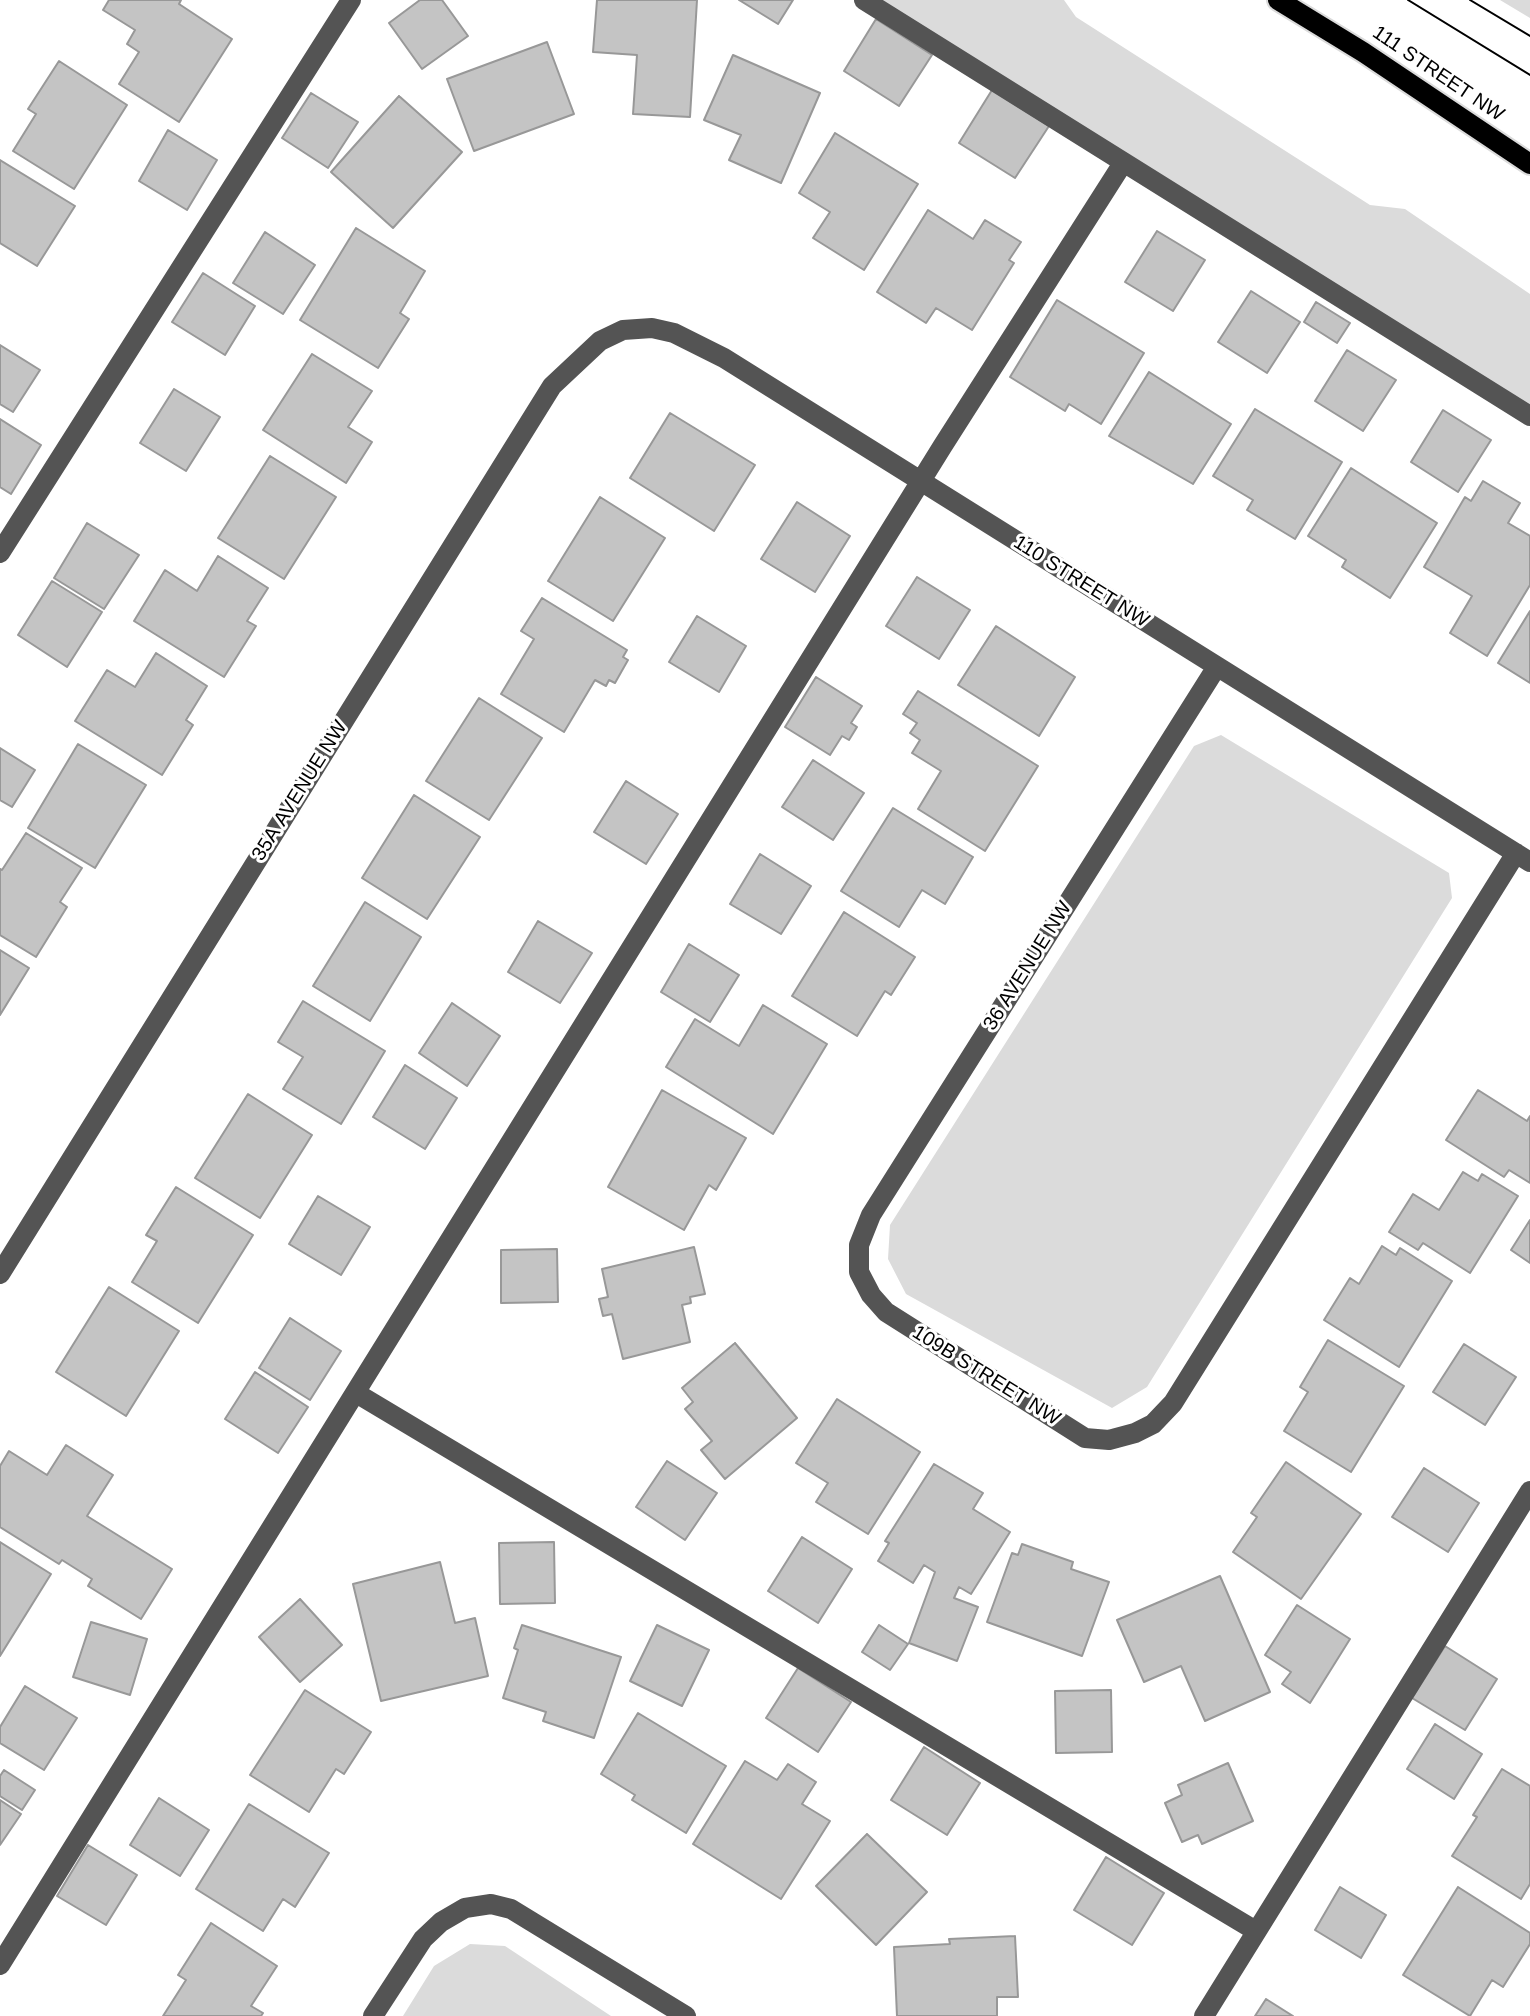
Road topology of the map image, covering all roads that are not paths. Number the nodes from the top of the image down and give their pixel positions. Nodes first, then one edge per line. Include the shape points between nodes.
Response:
1 (351, 0) edge
2 (864, 0) edge
3 (1278, 0) edge
4 (1123, 163) junction
5 (1530, 164) edge
6 (623, 330) joint
7 (1530, 416) edge
8 (922, 481) junction
9 (0, 553) edge
10 (1216, 668) junction
11 (1523, 858) edge
12 (859, 1272) joint
13 (0, 1274) edge
14 (356, 1393) junction
15 (1530, 1491) edge
16 (1256, 1931) junction
17 (0, 1965) edge
18 (373, 2016) edge
19 (686, 2016) edge
20 (1204, 2016) edge

1 - 9 street
2 - 4 street
3 - 5 main road, 111 STREET NW
4 - 7 street
4 - 8 street
6 - 8 street, 110 STREET NW via 652,328 700,344
6 - 13 street, 35A AVENUE NW via 600,341 552,386
8 - 10 street, 110 STREET NW
8 - 14 street
10 - 11 street, 110 STREET NW
10 - 12 street, 36 AVENUE NW via 871,1215 859,1245
11 - 12 street, 109B STREET NW via 1173,1403 1153,1424 1109,1440 1085,1438 886,1312
14 - 16 street
14 - 17 street
15 - 16 street
16 - 20 street
18 - 19 street via 423,1939 465,1908 491,1904 511,1909

